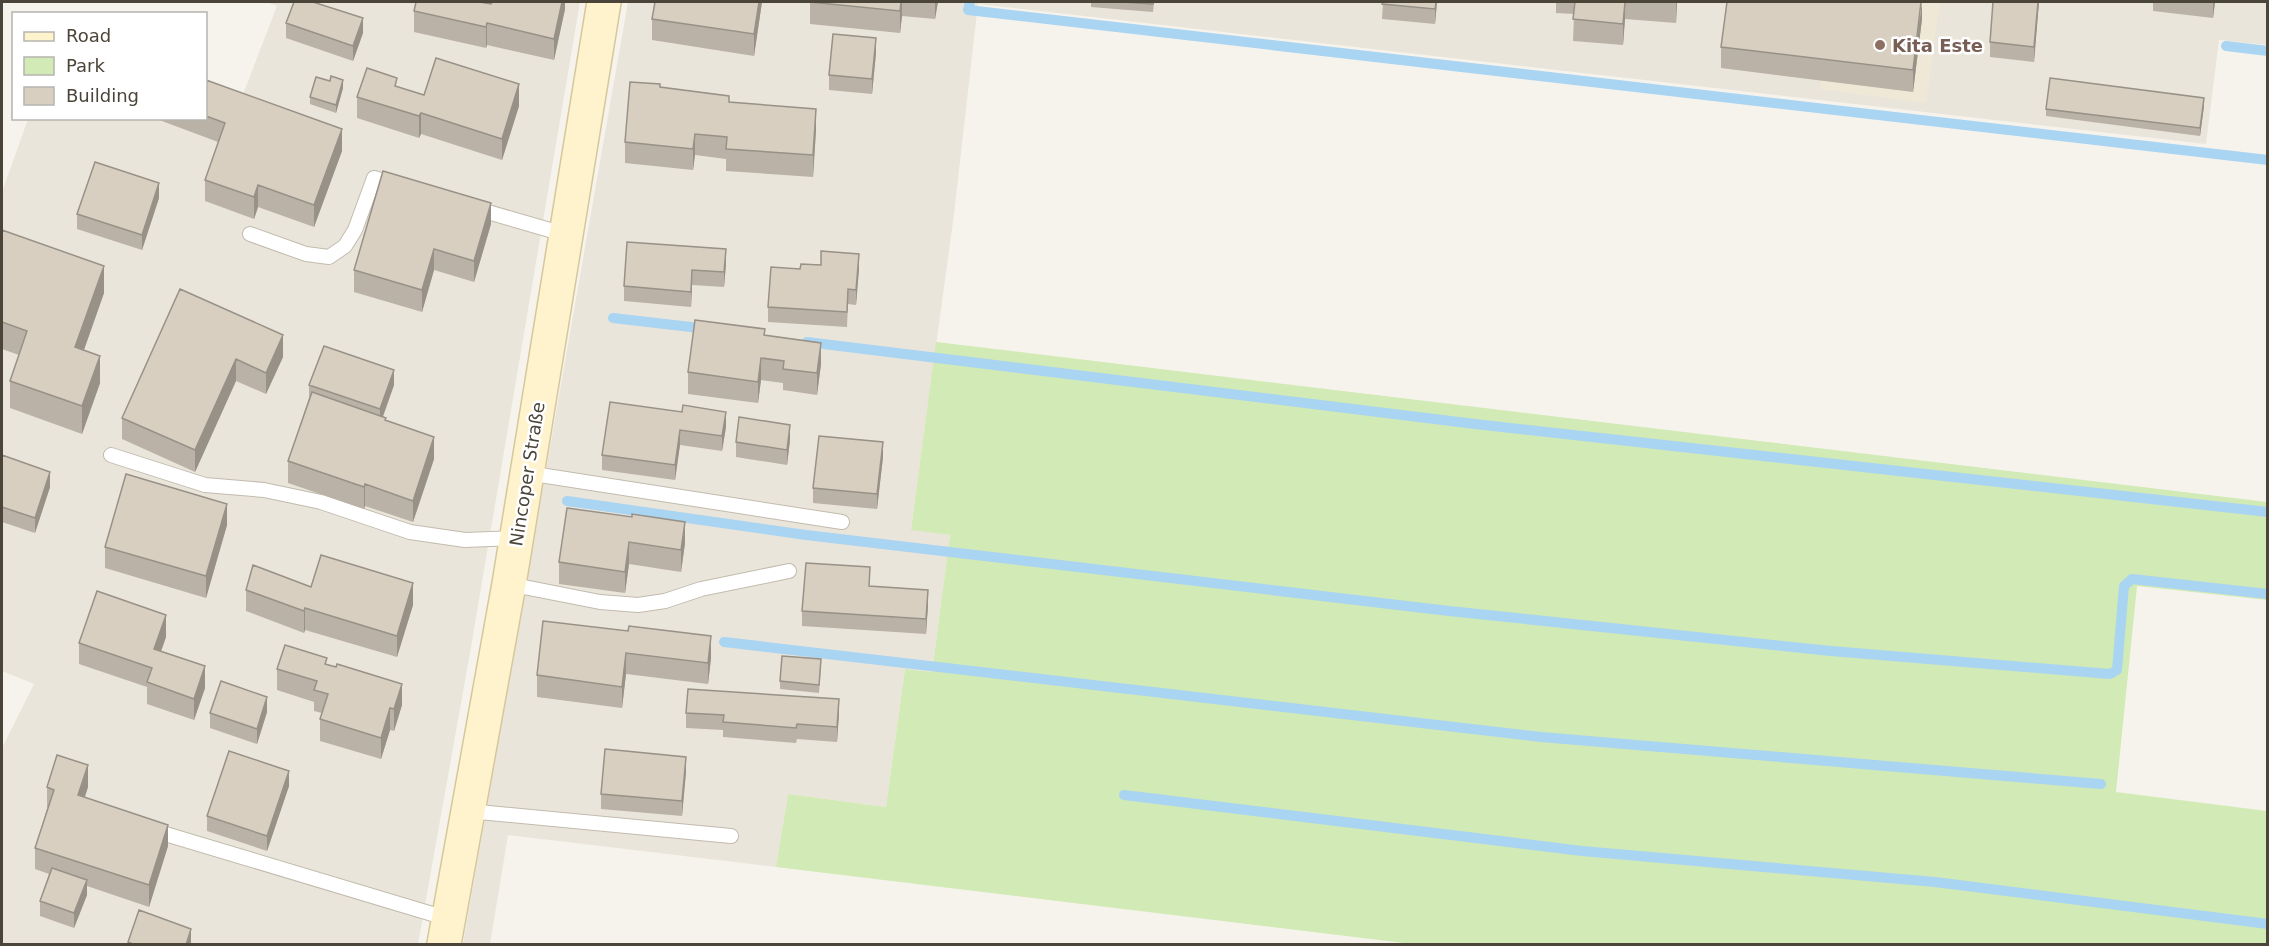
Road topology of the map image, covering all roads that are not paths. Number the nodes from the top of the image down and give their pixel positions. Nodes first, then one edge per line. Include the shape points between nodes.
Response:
1 (604, 2) edge
2 (412, 189) edge
3 (456, 202) edge
4 (250, 234) dead end
5 (567, 235) junction
6 (111, 455) dead end
7 (527, 473) junction
8 (842, 522) dead end
9 (516, 538) junction
10 (789, 571) dead end
11 (509, 584) junction
12 (468, 811) junction
13 (142, 827) edge
14 (731, 836) dead end
15 (446, 932) edge

1 - 5 main road, Nincoper Straße
2 - 4 lane via 374,178 355,230 345,246 329,257 306,254
3 - 5 lane
5 - 7 main road, Nincoper Straße
6 - 9 lane via 205,485 264,490 321,502 410,532 465,540
7 - 8 lane
7 - 9 main road, Nincoper Straße
9 - 11 main road, Nincoper Straße
10 - 11 lane via 638,605 600,602
11 - 12 main road, Nincoper Straße
12 - 14 lane
12 - 15 main road, Nincoper Straße
13 - 15 lane

